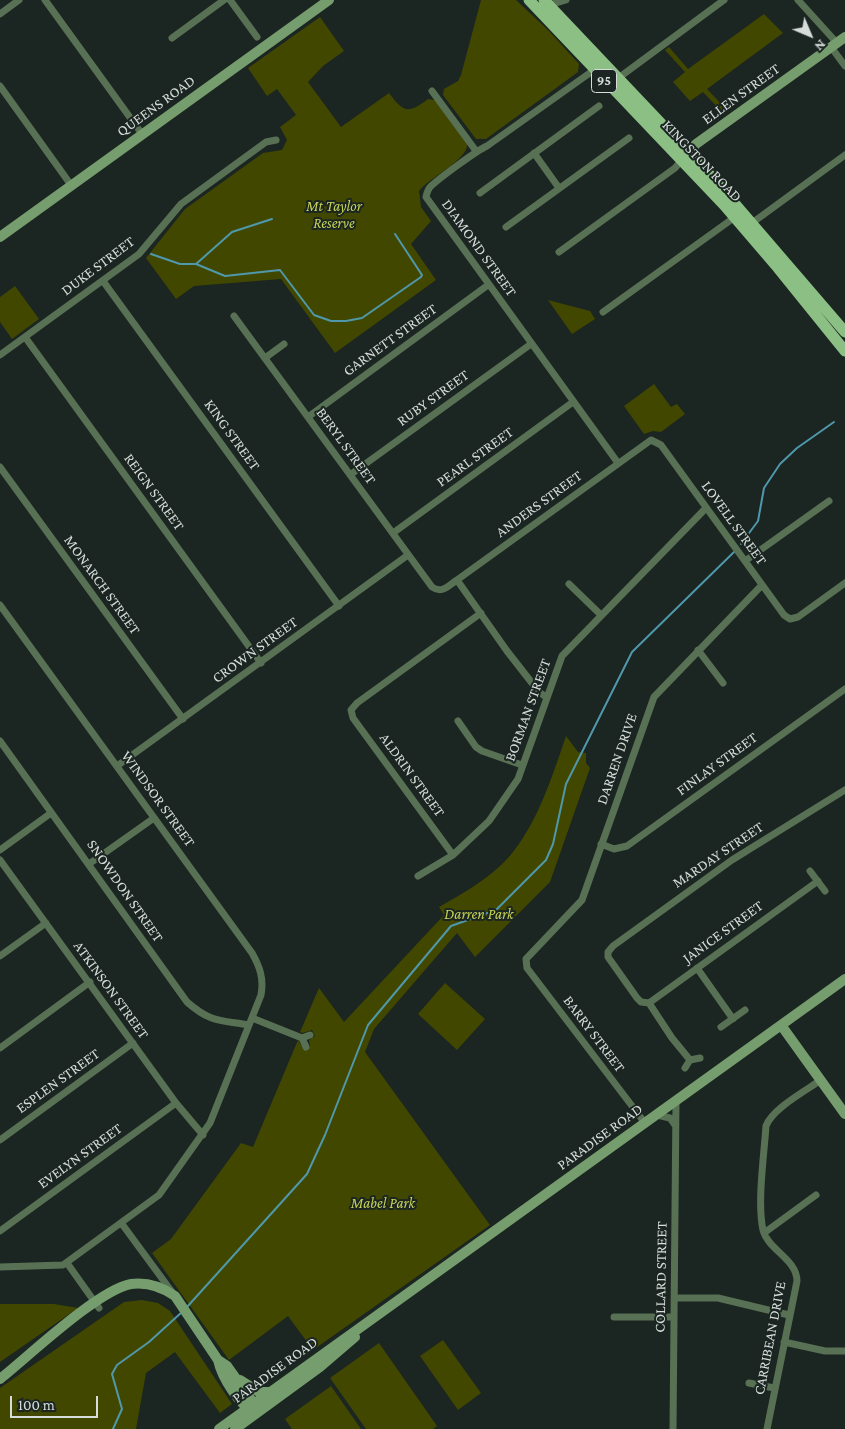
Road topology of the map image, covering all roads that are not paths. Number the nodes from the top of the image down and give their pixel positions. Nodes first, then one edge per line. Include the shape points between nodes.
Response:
1 (19, 0) edge
2 (45, 0) edge
3 (224, 0) edge
4 (230, 0) edge
5 (329, 0) edge
6 (528, 0) edge
7 (565, 0) edge
8 (724, 0) edge
9 (798, 0) edge
10 (546, 2) edge
11 (0, 14) edge
12 (560, 17) junction
13 (172, 38) dead end
14 (258, 38) dead end
15 (838, 42) edge
16 (845, 66) edge
17 (594, 70) junction
18 (617, 79) junction
19 (0, 86) edge
20 (432, 91) dead end
21 (599, 106) dead end
22 (142, 134) junction
23 (629, 138) dead end
24 (276, 140) dead end
25 (476, 151) junction
26 (534, 153) junction
27 (845, 155) edge
28 (685, 156) junction
29 (71, 185) junction
30 (559, 188) junction
31 (480, 193) dead end
32 (735, 217) junction
33 (752, 223) junction
34 (506, 226) dead end
35 (0, 237) edge
36 (558, 252) dead end
37 (103, 281) junction
38 (488, 285) junction
39 (603, 312) dead end
40 (234, 316) dead end
41 (845, 332) edge
42 (25, 337) junction
43 (284, 344) dead end
44 (531, 344) junction
45 (845, 351) edge
46 (0, 355) edge
47 (265, 358) junction
48 (574, 402) junction
49 (308, 417) junction
50 (656, 442) joint
51 (618, 464) junction
52 (0, 467) edge
53 (350, 475) junction
54 (829, 501) dead end
55 (706, 508) junction
56 (393, 534) junction
57 (408, 555) junction
58 (745, 561) junction
59 (457, 580) junction
60 (845, 583) edge
61 (569, 584) dead end
62 (762, 585) junction
63 (437, 591) joint
64 (0, 605) edge
65 (339, 606) junction
66 (481, 613) junction
67 (601, 615) junction
68 (698, 650) junction
69 (261, 663) junction
70 (723, 682) dead end
71 (845, 689) edge
72 (546, 697) junction
73 (183, 719) junction
74 (458, 721) dead end
75 (0, 741) edge
76 (522, 765) junction
77 (117, 766) junction
78 (845, 790) edge
79 (51, 813) junction
80 (154, 818) junction
81 (601, 844) junction
82 (0, 850) edge
83 (453, 855) junction
84 (1, 864) edge
85 (89, 864) junction
86 (810, 871) dead end
87 (418, 876) dead end
88 (818, 881) junction
89 (825, 892) dead end
90 (46, 923) junction
91 (0, 956) edge
92 (526, 959) joint
93 (697, 968) junction
94 (845, 979) edge
95 (90, 982) junction
96 (647, 1003) junction
97 (745, 1010) dead end
98 (733, 1018) junction
99 (250, 1022) junction
100 (781, 1025) junction
101 (721, 1027) dead end
102 (133, 1043) junction
103 (306, 1047) dead end
104 (0, 1048) edge
105 (700, 1058) dead end
106 (690, 1060) junction
107 (685, 1068) dead end
108 (821, 1080) junction
109 (676, 1101) junction
110 (176, 1103) junction
111 (845, 1114) edge
112 (657, 1115) junction
113 (645, 1123) junction
114 (675, 1126) junction
115 (203, 1135) junction
116 (0, 1140) edge
117 (816, 1195) dead end
118 (122, 1224) junction
119 (0, 1231) edge
120 (764, 1232) junction
121 (67, 1263) junction
122 (0, 1267) edge
123 (675, 1298) junction
124 (177, 1300) junction
125 (97, 1305) junction
126 (789, 1315) junction
127 (614, 1317) dead end
128 (674, 1317) junction
129 (373, 1320) junction
130 (784, 1342) junction
131 (845, 1350) edge
132 (218, 1360) junction
133 (233, 1375) junction
134 (0, 1379) edge
135 (749, 1384) dead end
136 (774, 1388) junction
137 (270, 1392) junction
138 (252, 1409) junction
139 (219, 1429) edge
140 (235, 1429) edge
141 (673, 1429) edge
142 (767, 1429) edge

1 - 11 street
2 - 22 street
3 - 13 street
4 - 14 street
5 - 22 street, QUEENS ROAD
6 - 17 main road, KINGSTON ROAD / 95
7 - 10 street
7 - 12 street
8 - 18 street
9 - 15 street
10 - 12 main road, KINGSTON ROAD / 95
12 - 18 main road, KINGSTON ROAD / 95
15 - 16 street
15 - 28 street, ELLEN STREET
17 - 25 street, DIAMOND STREET
17 - 28 main road, KINGSTON ROAD / 95
18 - 28 main road, KINGSTON ROAD / 95
19 - 29 street
20 - 25 street
21 - 26 street
22 - 29 street, QUEENS ROAD
23 - 30 street
24 - 37 street, DUKE STREET via 266,142 182,204 145,248
25 - 38 street, DIAMOND STREET via 430,187 426,197
26 - 30 street
26 - 31 street
27 - 33 street
28 - 32 main road, KINGSTON ROAD / 95
28 - 33 main road, KINGSTON ROAD / 95
28 - 36 street via 675,168
29 - 35 street, QUEENS ROAD
30 - 34 street
32 - 39 street
32 - 45 main road, KINGSTON ROAD / 95
33 - 41 main road, KINGSTON ROAD / 95
37 - 42 street, DUKE STREET
37 - 65 street, KING STREET
38 - 44 street, DIAMOND STREET
38 - 49 street, GARNETT STREET
40 - 47 street, BERYL STREET
42 - 46 street, DUKE STREET
42 - 69 street, REIGN STREET
43 - 47 street
44 - 48 street, DIAMOND STREET
44 - 53 street, RUBY STREET
47 - 49 street, BERYL STREET
48 - 51 street, DIAMOND STREET
48 - 56 street, PEARL STREET
49 - 53 street, BERYL STREET
50 - 51 street, ANDERS STREET via 651,440
50 - 55 street, LOVELL STREET
51 - 59 street, ANDERS STREET
52 - 73 street, MONARCH STREET
53 - 56 street, BERYL STREET
54 - 58 street
55 - 58 street, LOVELL STREET
55 - 67 street, BORMAN STREET
56 - 57 street, BERYL STREET
57 - 63 street, BERYL STREET
57 - 65 street, CROWN STREET
58 - 62 street, LOVELL STREET
59 - 63 street, ANDERS STREET
59 - 66 street
60 - 62 street, LOVELL STREET via 798,617 790,619
61 - 67 street
62 - 68 street, DARREN DRIVE
64 - 77 street, WINDSOR STREET
65 - 69 street, CROWN STREET
66 - 72 street
66 - 83 street, ALDRIN STREET via 356,703 351,710 353,718
67 - 72 street, BORMAN STREET via 562,656
68 - 70 street
68 - 81 street, DARREN DRIVE via 654,696
69 - 73 street, CROWN STREET
71 - 81 street, FINLAY STREET via 627,846 614,848
72 - 76 street, BORMAN STREET
73 - 77 street, CROWN STREET
74 - 76 street via 482,752
75 - 79 street, SNOWDON STREET
76 - 83 street, BORMAN STREET via 518,779 489,822
77 - 80 street, WINDSOR STREET
78 - 96 street, MARDAY STREET via 732,860 611,948 610,963 637,998
79 - 82 street
79 - 85 street, SNOWDON STREET
80 - 85 street
80 - 99 street, WINDSOR STREET via 258,963 263,985
81 - 92 street, DARREN DRIVE via 579,905
83 - 87 street, BORMAN STREET
84 - 90 street, ATKINSON STREET
85 - 99 street, SNOWDON STREET via 187,1002 206,1017
86 - 88 street
88 - 89 street
88 - 93 street, JANICE STREET
90 - 91 street
90 - 95 street, ATKINSON STREET
92 - 113 street, BARRY STREET via 527,968
93 - 96 street, JANICE STREET
93 - 98 street
94 - 100 street, PARADISE ROAD
95 - 102 street, ATKINSON STREET
95 - 104 street
96 - 106 street
97 - 98 street
98 - 101 street
99 - 103 street, SNOWDON STREET via 306,1036
99 - 115 street, WINDSOR STREET
100 - 108 street
100 - 109 street, PARADISE ROAD
102 - 110 street, ATKINSON STREET
102 - 116 street, ESPLEN STREET
105 - 106 street
106 - 107 street
108 - 111 street
108 - 120 street via 768,1118 761,1212
109 - 112 street, PARADISE ROAD
109 - 114 street, COLLARD STREET
110 - 115 street, ATKINSON STREET
110 - 119 street, EVELYN STREET
112 - 113 street, PARADISE ROAD
112 - 114 street via 670,1118
113 - 129 street, PARADISE ROAD
114 - 123 street, COLLARD STREET
115 - 118 street, WINDSOR STREET via 159,1195
117 - 120 street
118 - 121 street, WINDSOR STREET
118 - 124 street
120 - 126 street, CARRIBEAN DRIVE via 797,1275
121 - 122 street via 55,1267
121 - 125 street
123 - 126 street via 718,1298
123 - 128 street, COLLARD STREET
124 - 125 street via 159,1287 139,1284 118,1288
124 - 132 street
125 - 134 street via 43,1343
126 - 130 street, CARRIBEAN DRIVE
127 - 128 street
128 - 141 street, COLLARD STREET
129 - 137 street, PARADISE ROAD
129 - 138 street, PARADISE ROAD via 341,1350
130 - 131 street via 825,1351
130 - 136 street, CARRIBEAN DRIVE
132 - 133 street
132 - 138 street via 220,1370
133 - 137 street via 259,1392
133 - 138 street
135 - 136 street
136 - 142 street, CARRIBEAN DRIVE
137 - 138 street, PARADISE ROAD
138 - 139 street, PARADISE ROAD
138 - 140 street, PARADISE ROAD

